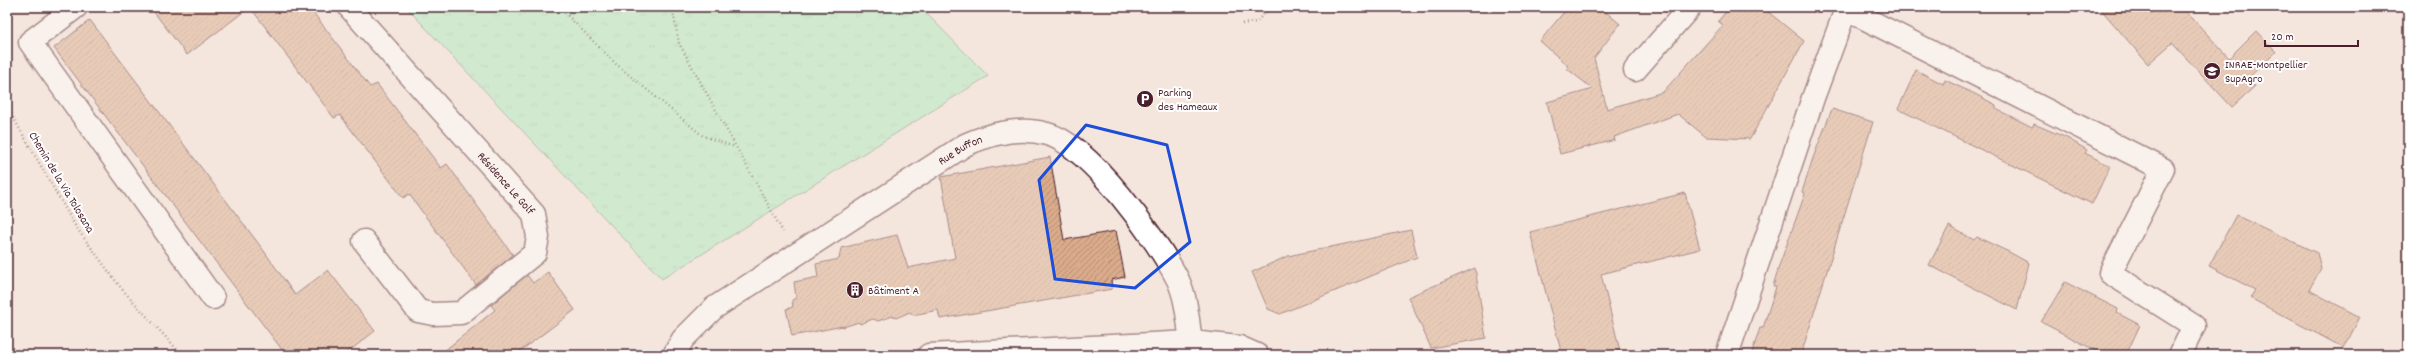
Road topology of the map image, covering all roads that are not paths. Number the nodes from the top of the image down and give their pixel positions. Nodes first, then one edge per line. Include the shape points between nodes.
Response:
1 (76, 7) edge
2 (349, 7) edge
3 (1690, 7) edge
4 (1635, 70) dead end
5 (364, 241) dead end
6 (213, 298) dead end
7 (1191, 342) junction
8 (674, 355) edge
9 (929, 355) edge
10 (1257, 355) edge
11 (1726, 355) edge
12 (2180, 355) edge

1 - 6 street via 30,42
2 - 5 street, Résidence Le Golf via 534,214 538,237 535,253 461,313 447,315 418,311
3 - 4 street
7 - 8 street, Rue Buffon via 1186,307 1178,281 1130,207 1086,157 1047,134 1017,132 992,134 965,145 797,254 714,308 683,339
7 - 9 street
7 - 10 street via 1239,346
11 - 12 street via 1813,98 1846,9 2163,169 2110,274 2194,326

